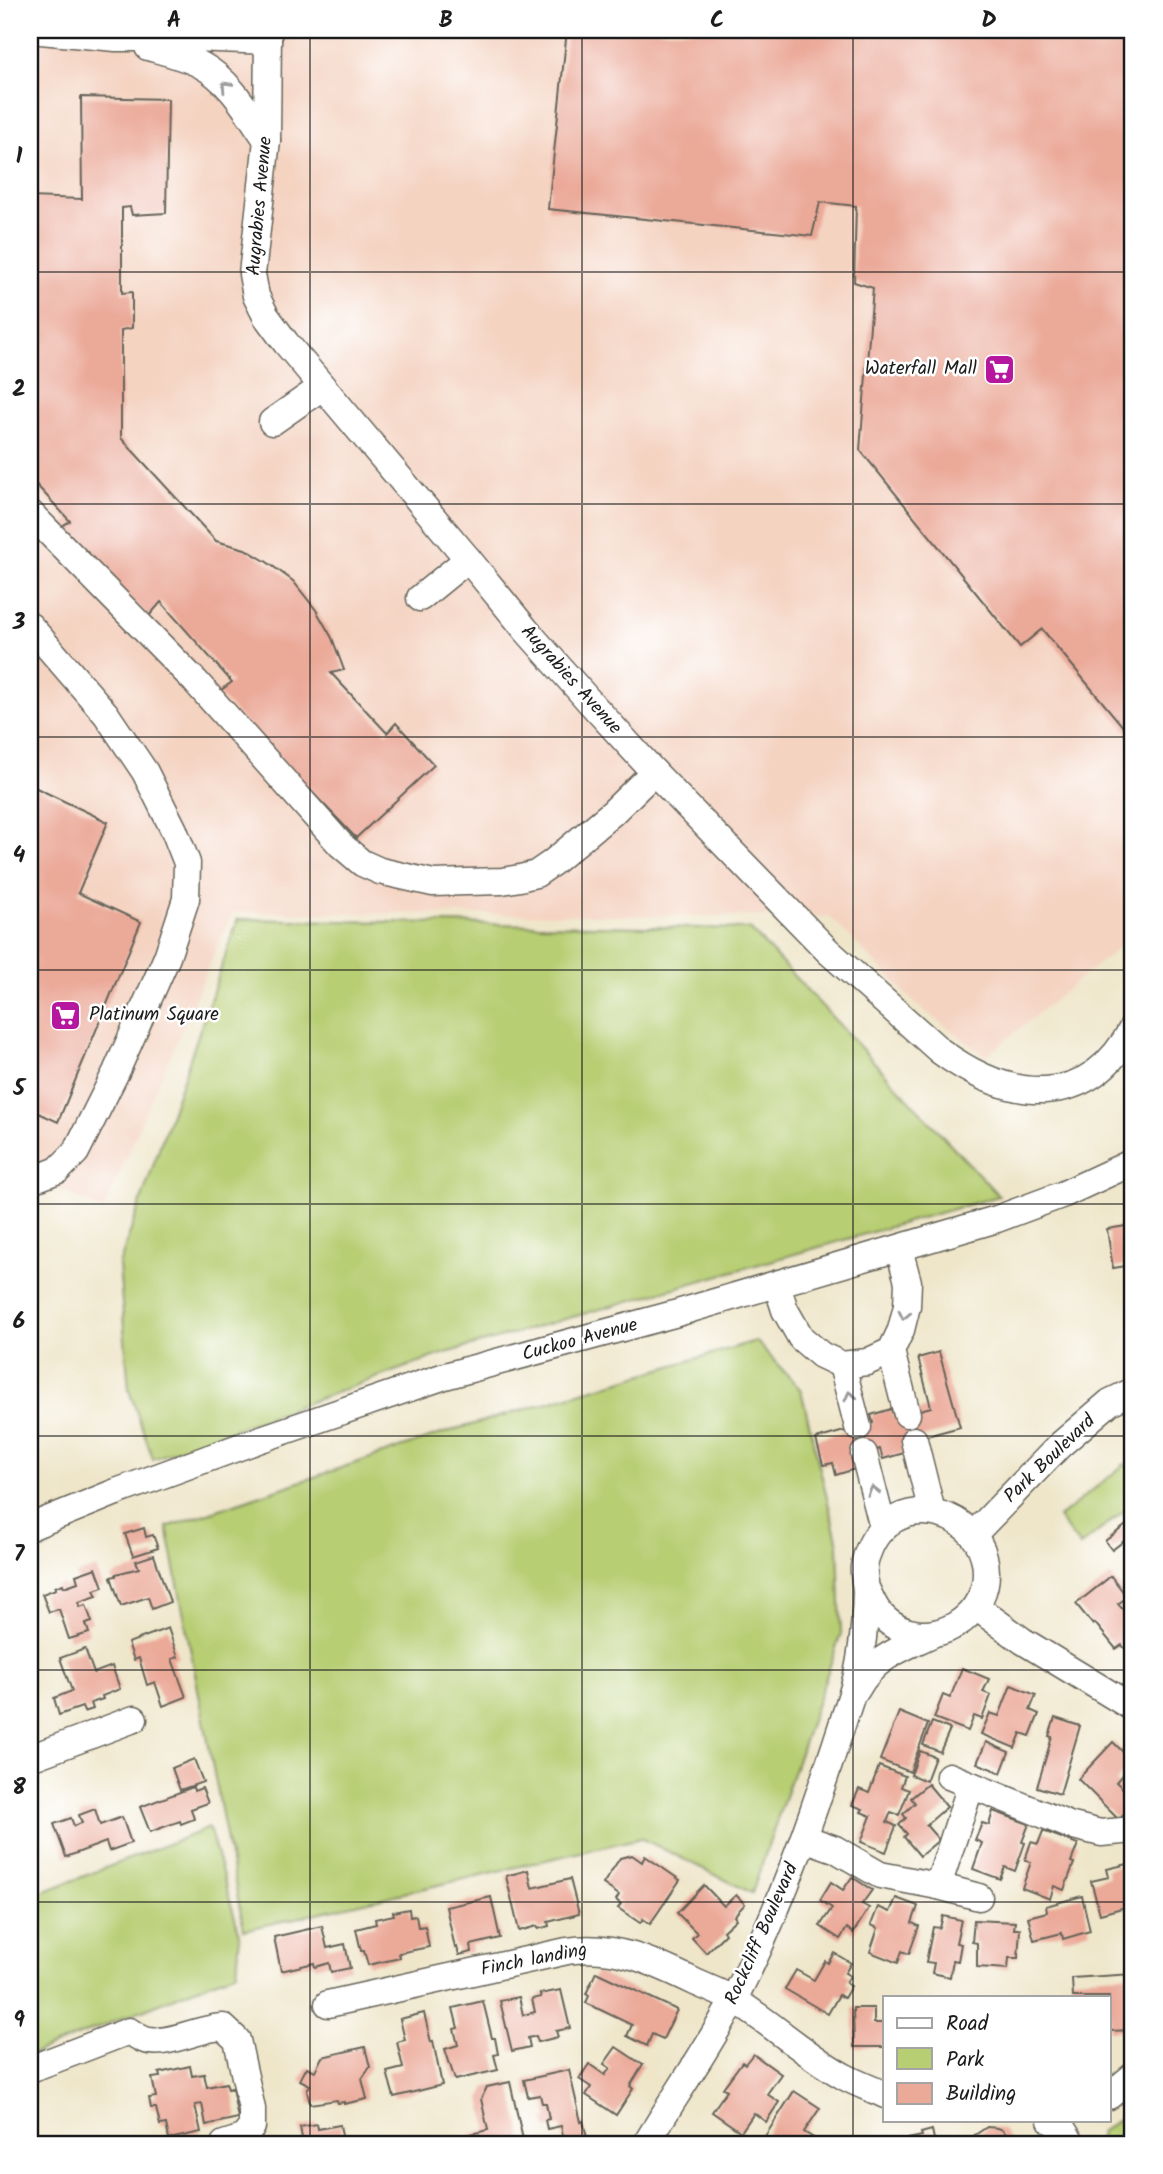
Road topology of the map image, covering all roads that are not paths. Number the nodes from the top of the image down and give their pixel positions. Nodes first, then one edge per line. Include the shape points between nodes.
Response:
1 (30, 30) edge
2 (109, 35) edge
3 (268, 36) edge
4 (267, 140) junction
5 (322, 387) junction
6 (272, 422) dead end
7 (30, 513) edge
8 (468, 559) junction
9 (420, 598) dead end
10 (30, 626) edge
11 (654, 772) junction
12 (1133, 1027) edge
13 (1133, 1163) edge
14 (30, 1178) edge
15 (899, 1249) junction
16 (777, 1285) junction
17 (891, 1351) junction
18 (842, 1365) junction
19 (1133, 1391) edge
20 (907, 1414) dead end
21 (858, 1427) dead end
22 (914, 1440) dead end
23 (864, 1454) dead end
24 (932, 1512) junction
25 (30, 1527) edge
26 (883, 1528) junction
27 (973, 1535) junction
28 (866, 1588) junction
29 (976, 1607) junction
30 (933, 1633) junction
31 (1133, 1708) edge
32 (847, 1709) junction
33 (134, 1719) dead end
34 (30, 1758) edge
35 (1133, 1830) edge
36 (804, 1838) junction
37 (938, 1886) junction
38 (979, 1897) dead end
39 (734, 2000) junction
40 (328, 2004) dead end
41 (30, 2068) edge
42 (1133, 2076) edge
43 (883, 2094) edge
44 (1110, 2095) edge
45 (224, 2144) edge
46 (646, 2144) edge

1 - 2 street
2 - 3 street
4 -> 2 street via 228,86 203,66
3 - 4 street, Augrabies Avenue
4 - 5 street, Augrabies Avenue via 252,274 256,296 266,316
5 - 6 street
5 - 8 street, Augrabies Avenue
7 - 11 street via 195,681 341,845 380,871 433,883 502,881 536,873 612,813
8 - 9 street
8 - 11 street, Augrabies Avenue
10 - 14 street via 106,714 139,762 187,863 186,900 167,957 82,1141 58,1170
11 - 12 street, Augrabies Avenue via 828,951 940,1051 971,1071 1016,1088 1067,1086 1102,1069
13 - 15 street, Cuckoo Avenue via 997,1219
15 - 16 street, Cuckoo Avenue
15 -> 17 street via 908,1282 907,1306
16 - 18 street via 801,1338
16 - 25 street, Cuckoo Avenue via 445,1376 261,1439
17 - 18 street via 867,1362
17 - 20 street
21 -> 18 street
19 - 27 street, Park Boulevard via 1110,1402 1060,1446
22 - 24 street
26 -> 23 street
24 - 26 street via 914,1512
24 - 27 street via 948,1516
26 - 28 street via 870,1545 864,1567
27 - 29 street via 986,1568
28 - 30 street via 884,1618 920,1633
28 - 32 street via 860,1666
29 - 30 street via 959,1623
29 - 31 street
30 - 32 street via 885,1656 867,1672
32 - 36 street, Rockcliff Boulevard
33 - 34 street
35 - 37 street via 1101,1833 1069,1825 960,1780
36 - 37 street via 835,1849 880,1875
36 - 39 street, Rockcliff Boulevard
37 - 38 street
39 - 40 street, Finch landing via 635,1956 586,1948
39 - 43 street, Finch landing via 835,2071
39 - 46 street, Rockcliff Boulevard
41 - 45 street via 129,2031 147,2041 223,2026 237,2040 253,2109 253,2127 243,2138
42 - 44 street

